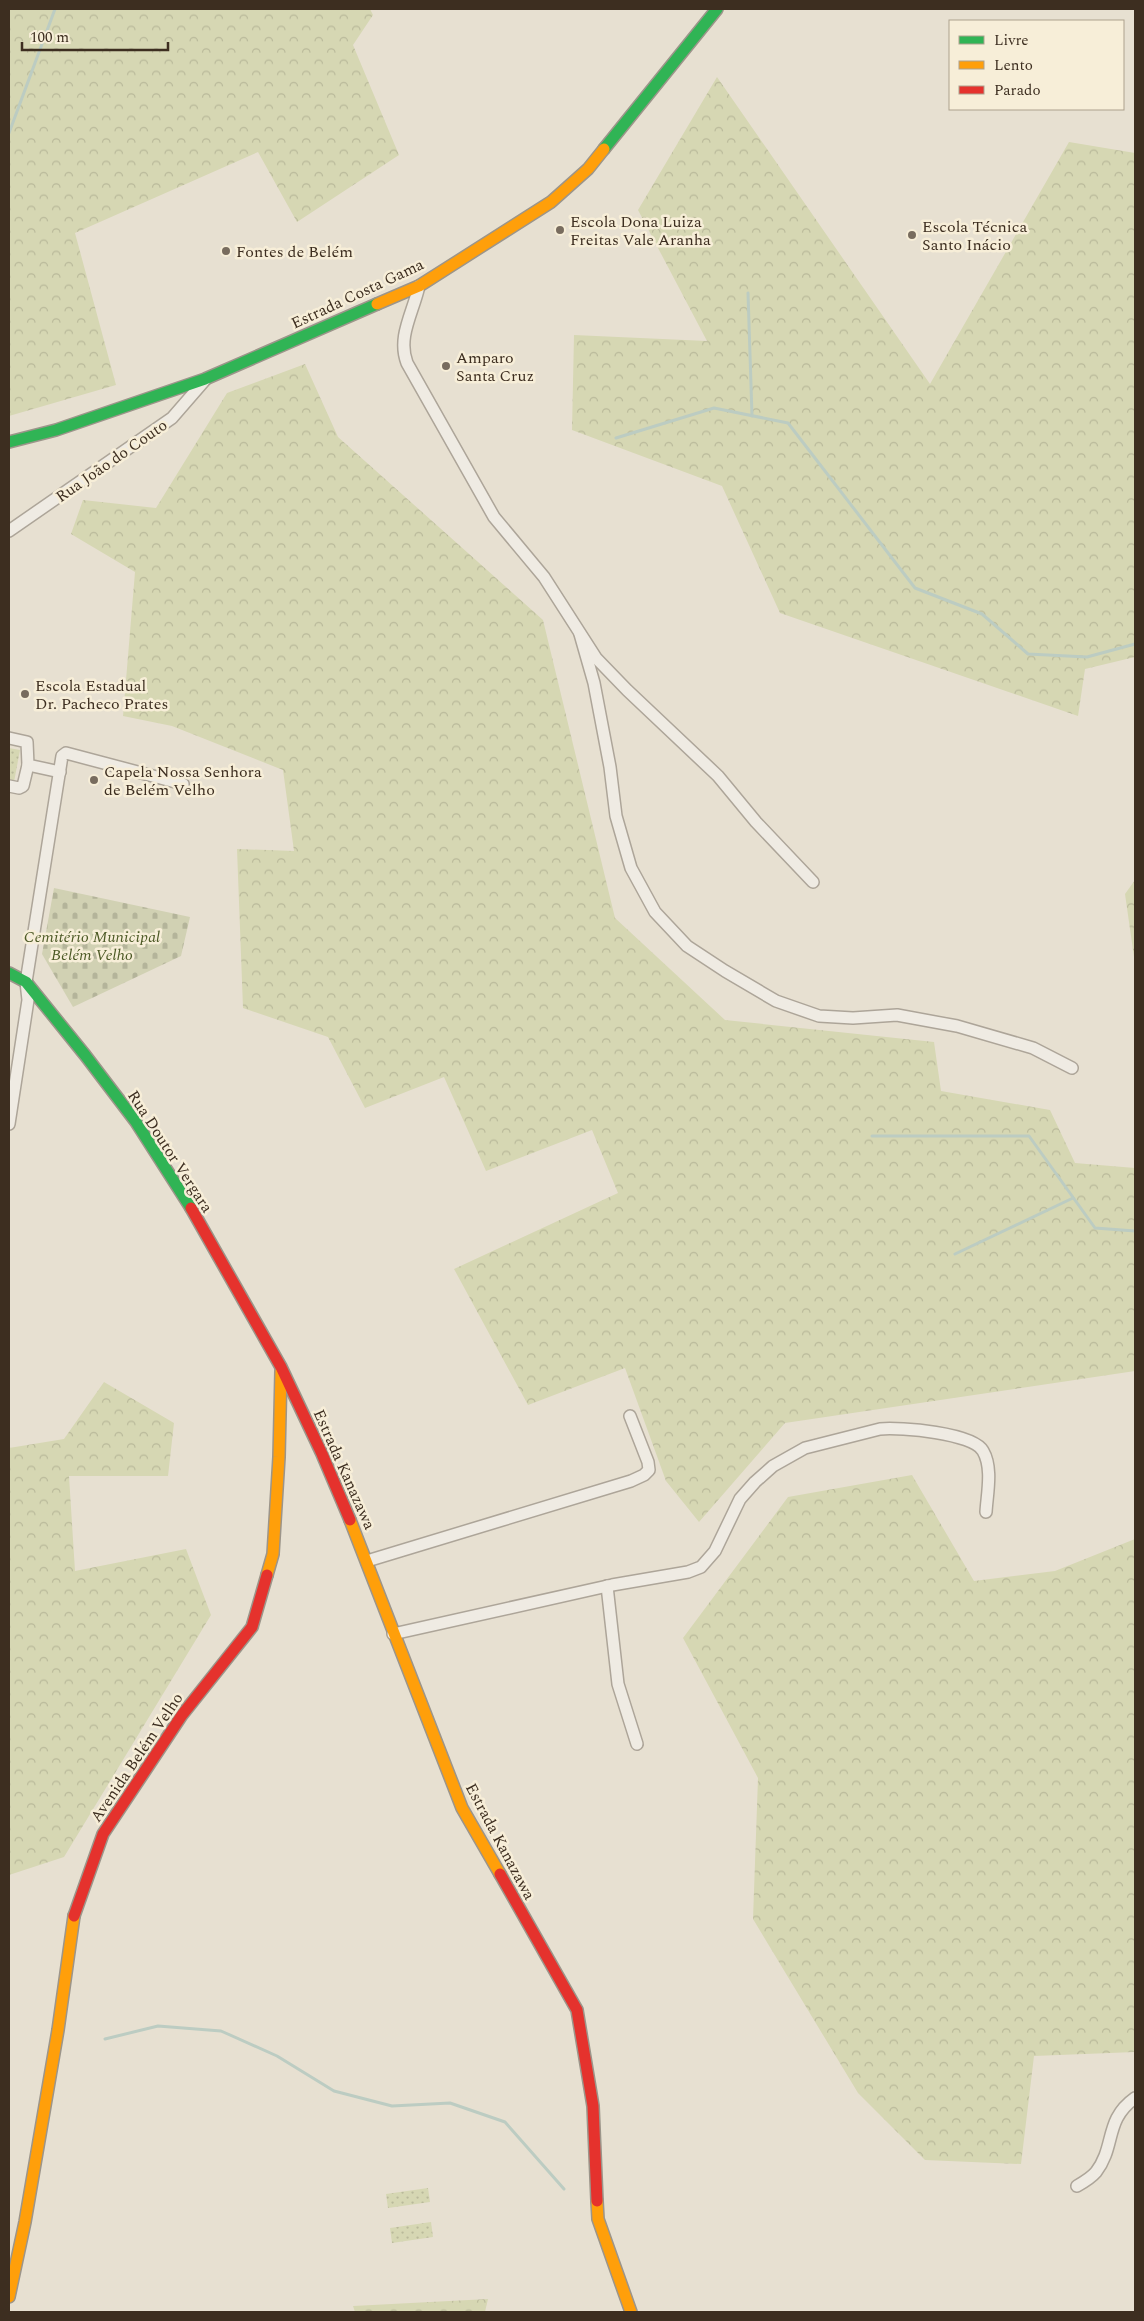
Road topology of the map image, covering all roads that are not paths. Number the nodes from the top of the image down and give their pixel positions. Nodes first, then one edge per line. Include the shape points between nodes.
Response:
1 (717, 9) edge
2 (418, 286) junction
3 (205, 379) junction
4 (9, 442) edge
5 (9, 530) edge
6 (580, 634) junction
7 (9, 738) edge
8 (28, 765) junction
9 (60, 772) junction
10 (183, 784) dead end
11 (9, 786) edge
12 (813, 882) dead end
13 (9, 974) edge
14 (26, 982) junction
15 (1072, 1068) dead end
16 (9, 1124) edge
17 (281, 1367) junction
18 (630, 1416) dead end
19 (986, 1512) dead end
20 (367, 1561) junction
21 (607, 1586) junction
22 (393, 1634) junction
23 (637, 1744) dead end
24 (1135, 2098) edge
25 (1077, 2186) dead end
26 (9, 2297) edge
27 (631, 2312) edge

1 - 2 main road, Estrada Costa Gama via 588,169 551,202
2 - 3 main road, Estrada Costa Gama
2 - 6 street via 402,339 407,363 494,517 544,577
3 - 4 main road, Estrada Costa Gama via 56,430
3 - 5 street, Rua João do Couto via 172,418
6 - 12 street via 596,658 626,690 701,758
6 - 15 street via 594,683 616,816 631,868 654,912 687,946 776,1001 819,1016 897,1015 957,1026 1033,1048
7 - 8 street via 27,742
8 - 9 street
8 - 11 street via 23,786
9 - 10 street via 62,756 66,753
9 - 14 street
13 - 14 main road, Rua Doutor Vergara
14 - 16 street via 28,1000
14 - 17 main road, Rua Doutor Vergara via 136,1122 192,1210
17 - 20 main road, Estrada Kanazawa
17 - 26 main road, Avenida Belém Velho via 273,1554 252,1627 182,1715 103,1834 72,1921 58,2030
18 - 20 street via 648,1462 644,1475
19 - 21 street via 988,1465 983,1450 975,1442 893,1428 880,1429 805,1448 773,1466 740,1499 715,1551 701,1567
20 - 22 main road, Estrada Kanazawa
21 - 22 street
21 - 23 street via 618,1684
22 - 27 main road, Estrada Kanazawa via 462,1808 577,2010 593,2106 598,2219
24 - 25 street via 1120,2111 1106,2154 1095,2173

